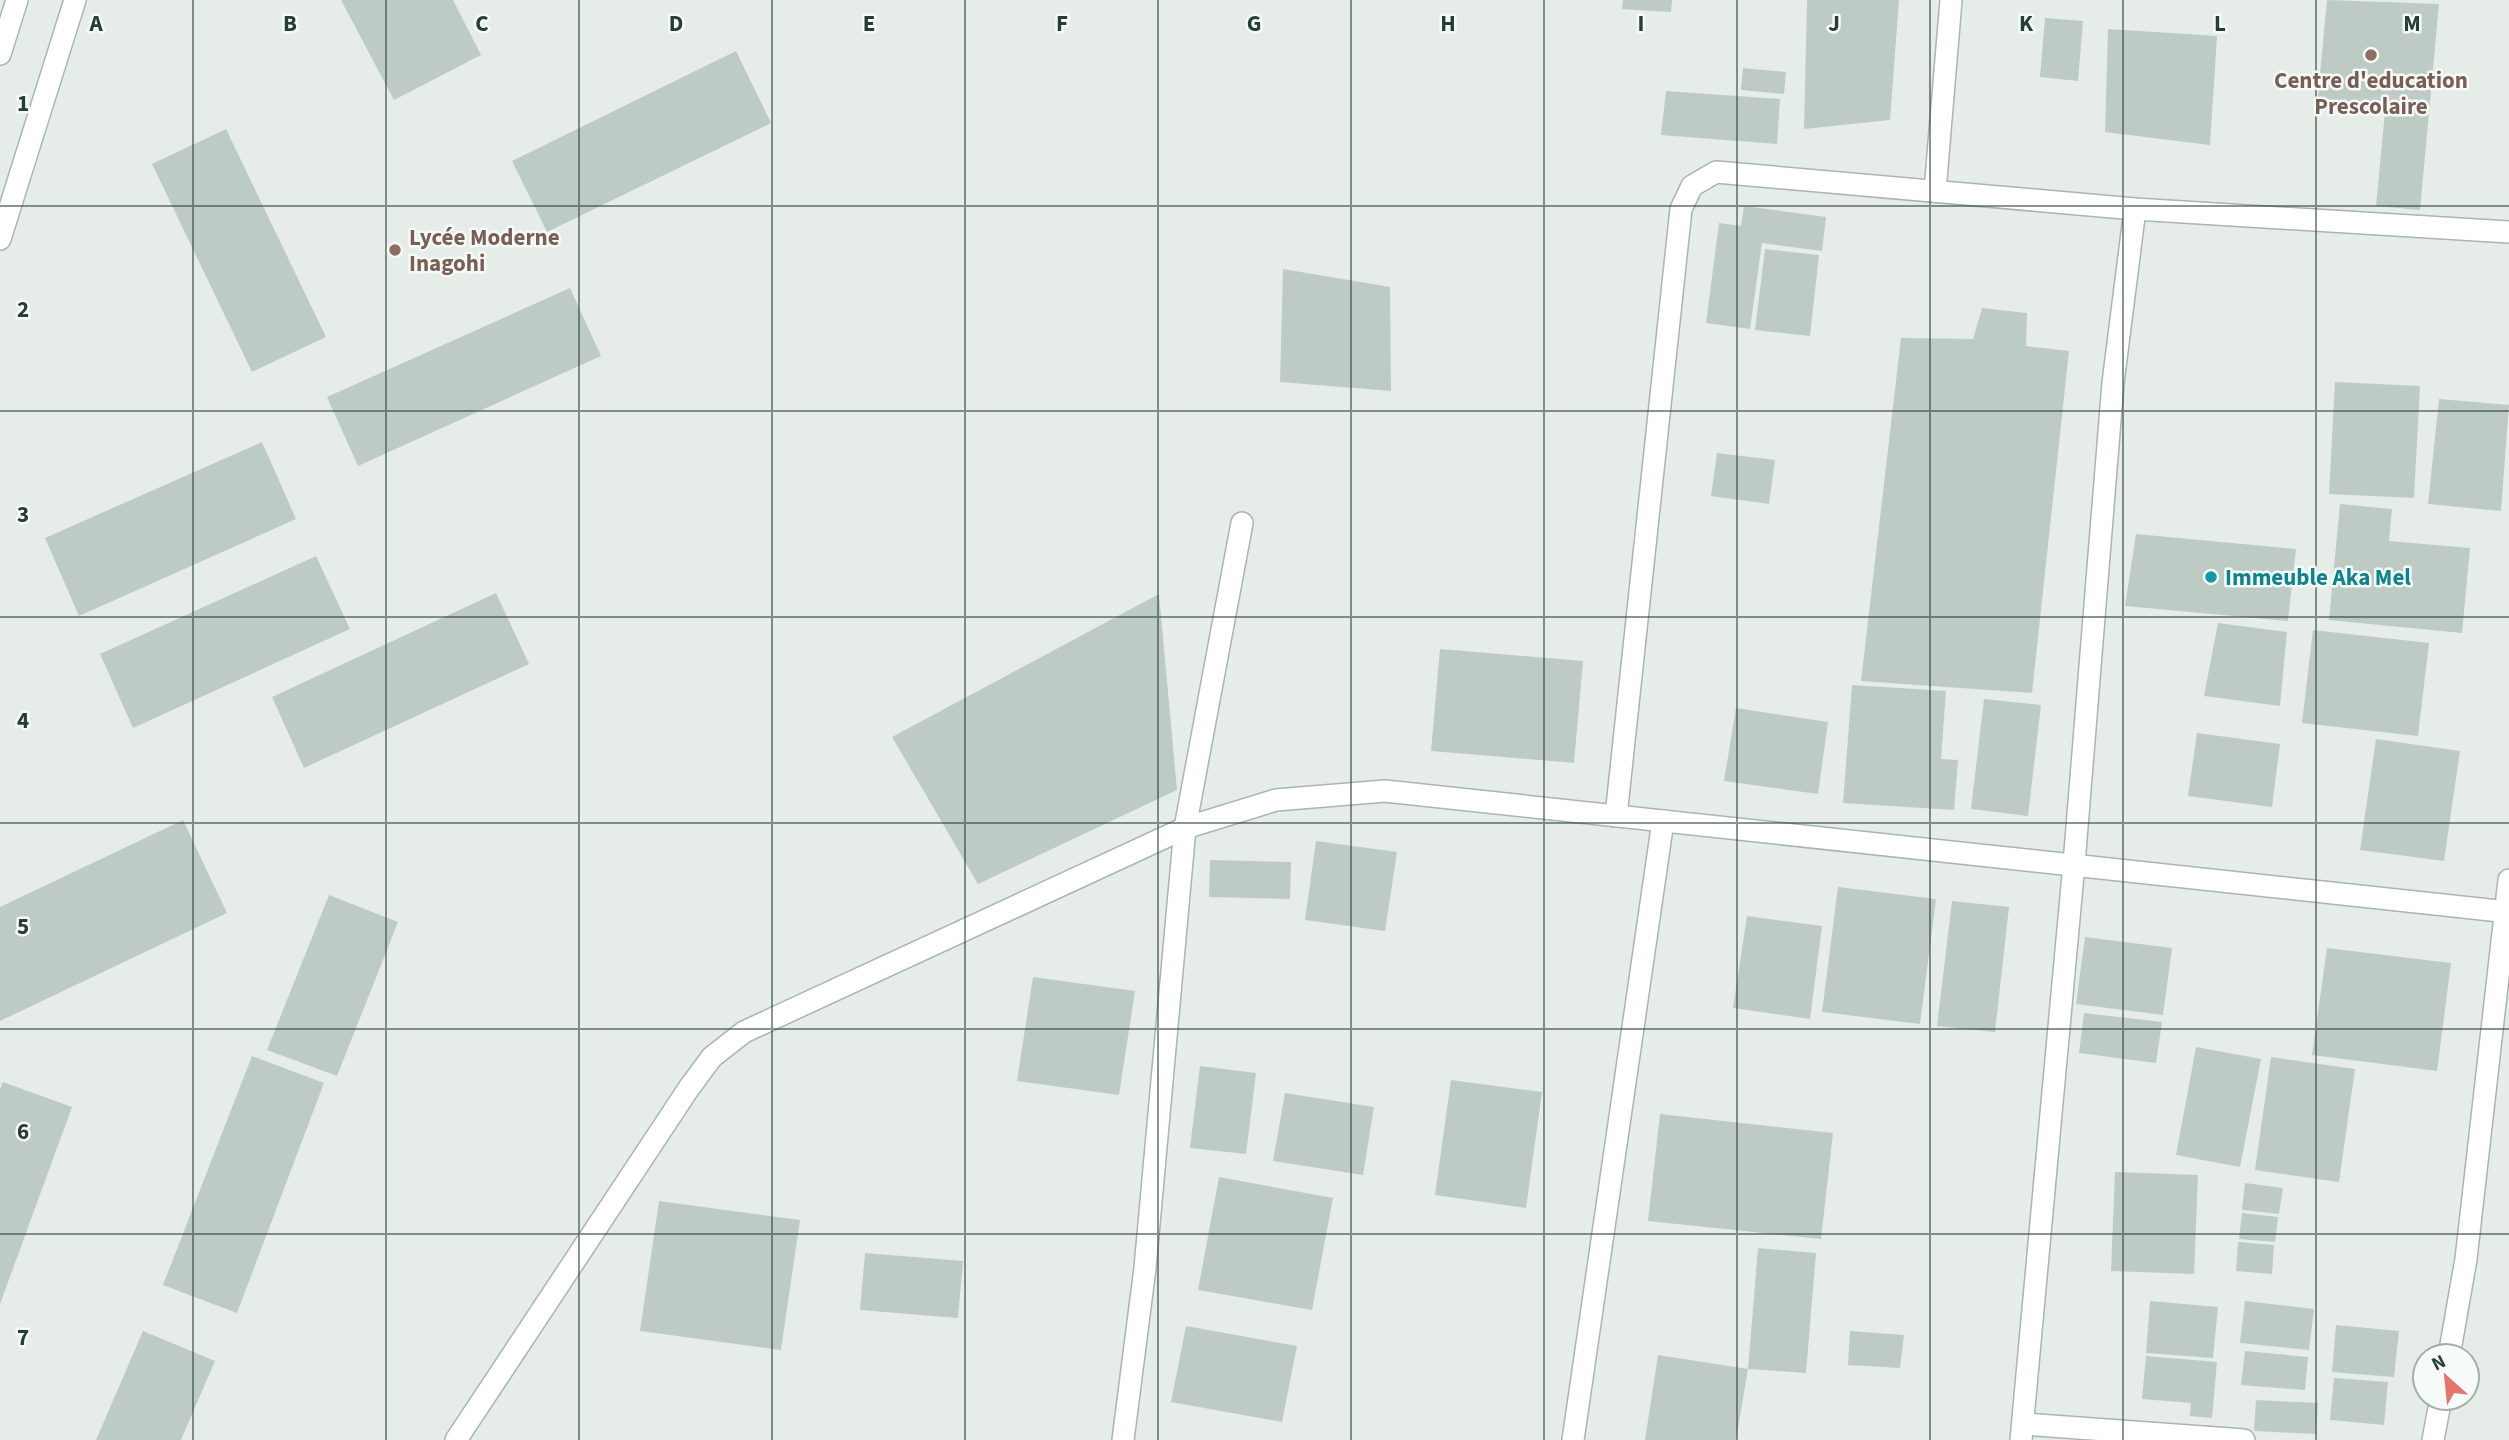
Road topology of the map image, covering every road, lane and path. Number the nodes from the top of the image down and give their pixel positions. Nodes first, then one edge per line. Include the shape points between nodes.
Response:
1 (17, 0) edge
2 (75, 0) edge
3 (1951, 0) edge
4 (0, 54) edge
5 (1935, 191) junction
6 (2136, 209) junction
7 (2509, 232) edge
8 (0, 239) edge
9 (1242, 523) dead end
10 (1616, 816) junction
11 (1663, 821) junction
12 (1185, 828) junction
13 (2074, 864) junction
14 (2509, 880) edge
15 (2507, 911) edge
16 (2451, 1342) edge
17 (2438, 1412) edge
18 (2022, 1432) edge
19 (456, 1440) edge
20 (1123, 1440) edge
21 (1573, 1440) edge
22 (2244, 1440) edge
23 (2433, 1440) edge

1 - 4 street
2 - 8 street
3 - 5 street
5 - 6 street
5 - 10 street via 1716,172 1692,186 1681,209
6 - 7 street
6 - 13 street via 2113,383
9 - 12 street
10 - 11 street
10 - 12 street via 1385,791 1276,800
11 - 13 street
11 - 21 street
12 - 19 street via 744,1032 712,1057
12 - 20 street via 1145,1268
13 - 15 street
13 - 18 street
14 - 15 street
15 - 16 street via 2466,1259
17 - 23 street
18 - 22 street

